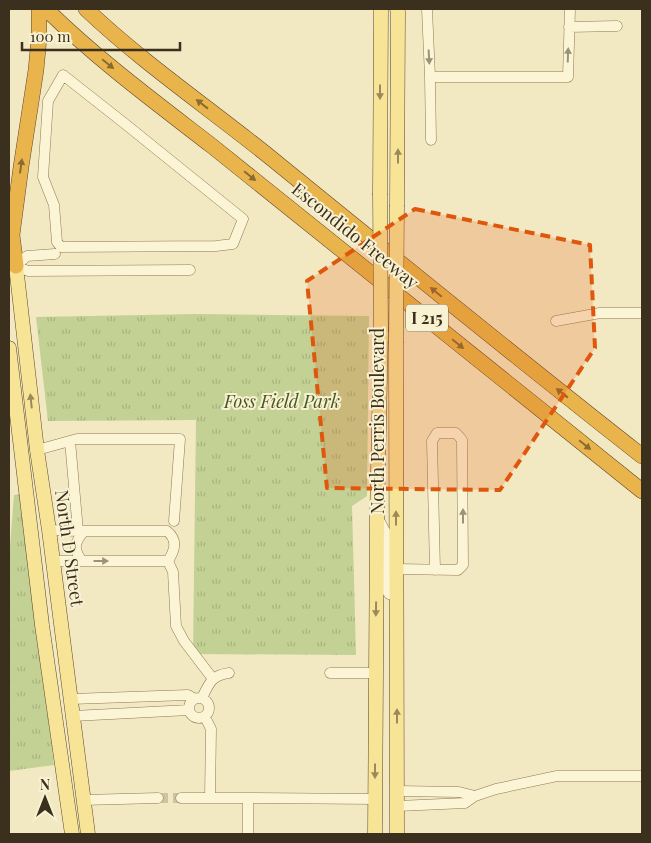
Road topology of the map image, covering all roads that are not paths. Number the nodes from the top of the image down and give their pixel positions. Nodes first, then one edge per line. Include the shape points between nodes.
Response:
1 (40, 9) edge
2 (46, 9) edge
3 (86, 9) edge
4 (381, 9) edge
5 (397, 9) edge
6 (427, 9) edge
7 (570, 9) edge
8 (617, 26) dead end
9 (569, 27) junction
10 (430, 77) junction
11 (432, 140) dead end
12 (58, 251) junction
13 (12, 267) edge
14 (55, 270) junction
15 (190, 270) dead end
16 (642, 313) edge
17 (556, 321) dead end
18 (9, 348) edge
19 (70, 442) junction
20 (36, 450) junction
21 (22, 453) junction
22 (642, 456) edge
23 (642, 491) edge
24 (377, 517) junction
25 (174, 521) dead end
26 (49, 530) junction
27 (81, 531) junction
28 (82, 561) junction
29 (168, 561) junction
30 (52, 562) junction
31 (396, 569) junction
32 (435, 570) junction
33 (396, 595) junction
34 (230, 673) dead end
35 (330, 673) dead end
36 (376, 673) junction
37 (213, 679) junction
38 (198, 698) junction
39 (71, 699) junction
40 (54, 709) junction
41 (189, 710) junction
42 (73, 716) junction
43 (205, 717) junction
44 (642, 776) edge
45 (398, 791) junction
46 (476, 796) junction
47 (158, 798) tunnel mouth
48 (182, 798) tunnel mouth
49 (210, 798) junction
50 (248, 798) junction
51 (375, 799) junction
52 (83, 800) junction
53 (398, 806) junction
54 (72, 834) edge
55 (88, 834) edge
56 (248, 834) edge
57 (375, 834) edge
58 (398, 834) edge

13 -> 1 highway via 12,235 40,38
2 -> 23 highway, Escondido Freeway / I 215 via 143,92
22 -> 3 highway, Escondido Freeway / I 215
4 -> 24 main road, North Perris Boulevard, bridge via 381,332
31 -> 5 main road, North Perris Boulevard, bridge
6 -> 10 street
7 - 9 street
8 - 9 street
10 -> 9 street via 568,77
10 - 11 street
12 - 12 street via 54,205 43,177 48,101 63,75 243,219 233,244
12 - 13 street via 27,256
12 - 14 street
13 - 14 street via 28,271
20 -> 13 main road, North D Street
14 - 15 street
16 - 17 street via 600,313
18 - 21 main road, North D Street
19 - 20 street
19 - 25 street via 77,439 180,439
19 - 27 street
20 - 21 main road
20 - 26 main road, North D Street
21 - 40 main road, North D Street
24 - 33 street via 386,533 387,591
24 -> 36 main road, North Perris Boulevard
26 - 27 street
26 - 30 main road, North D Street
27 - 28 street via 75,546
27 - 29 street via 167,531 175,543
28 -> 29 street
28 - 30 street
29 - 37 street via 173,572 176,626
30 - 39 main road, North D Street
31 - 32 street
31 - 33 main road, North Perris Boulevard
32 -> 32 street via 458,570 463,565 462,440 456,433 436,433 432,441
45 -> 33 main road, North Perris Boulevard
34 - 37 street
35 - 36 street
36 -> 51 main road, North Perris Boulevard
37 - 38 street
38 - 39 street via 188,695
38 - 41 street via 190,703
38 - 43 street via 207,702 210,708
39 - 40 main road
39 - 42 main road, North D Street
40 - 42 main road
40 - 54 main road, North D Street
41 - 42 street
41 - 43 street via 195,718
42 - 52 main road, North D Street
43 - 49 street via 211,729
44 - 46 street via 557,776
45 - 46 street via 459,792
45 - 53 main road, North Perris Boulevard
46 - 53 street via 465,803
47 - 52 street
48 - 49 street
49 - 50 street
50 - 51 street
50 - 56 street
51 - 57 main road, North Perris Boulevard
52 - 55 main road, North D Street
53 - 58 main road, North Perris Boulevard

